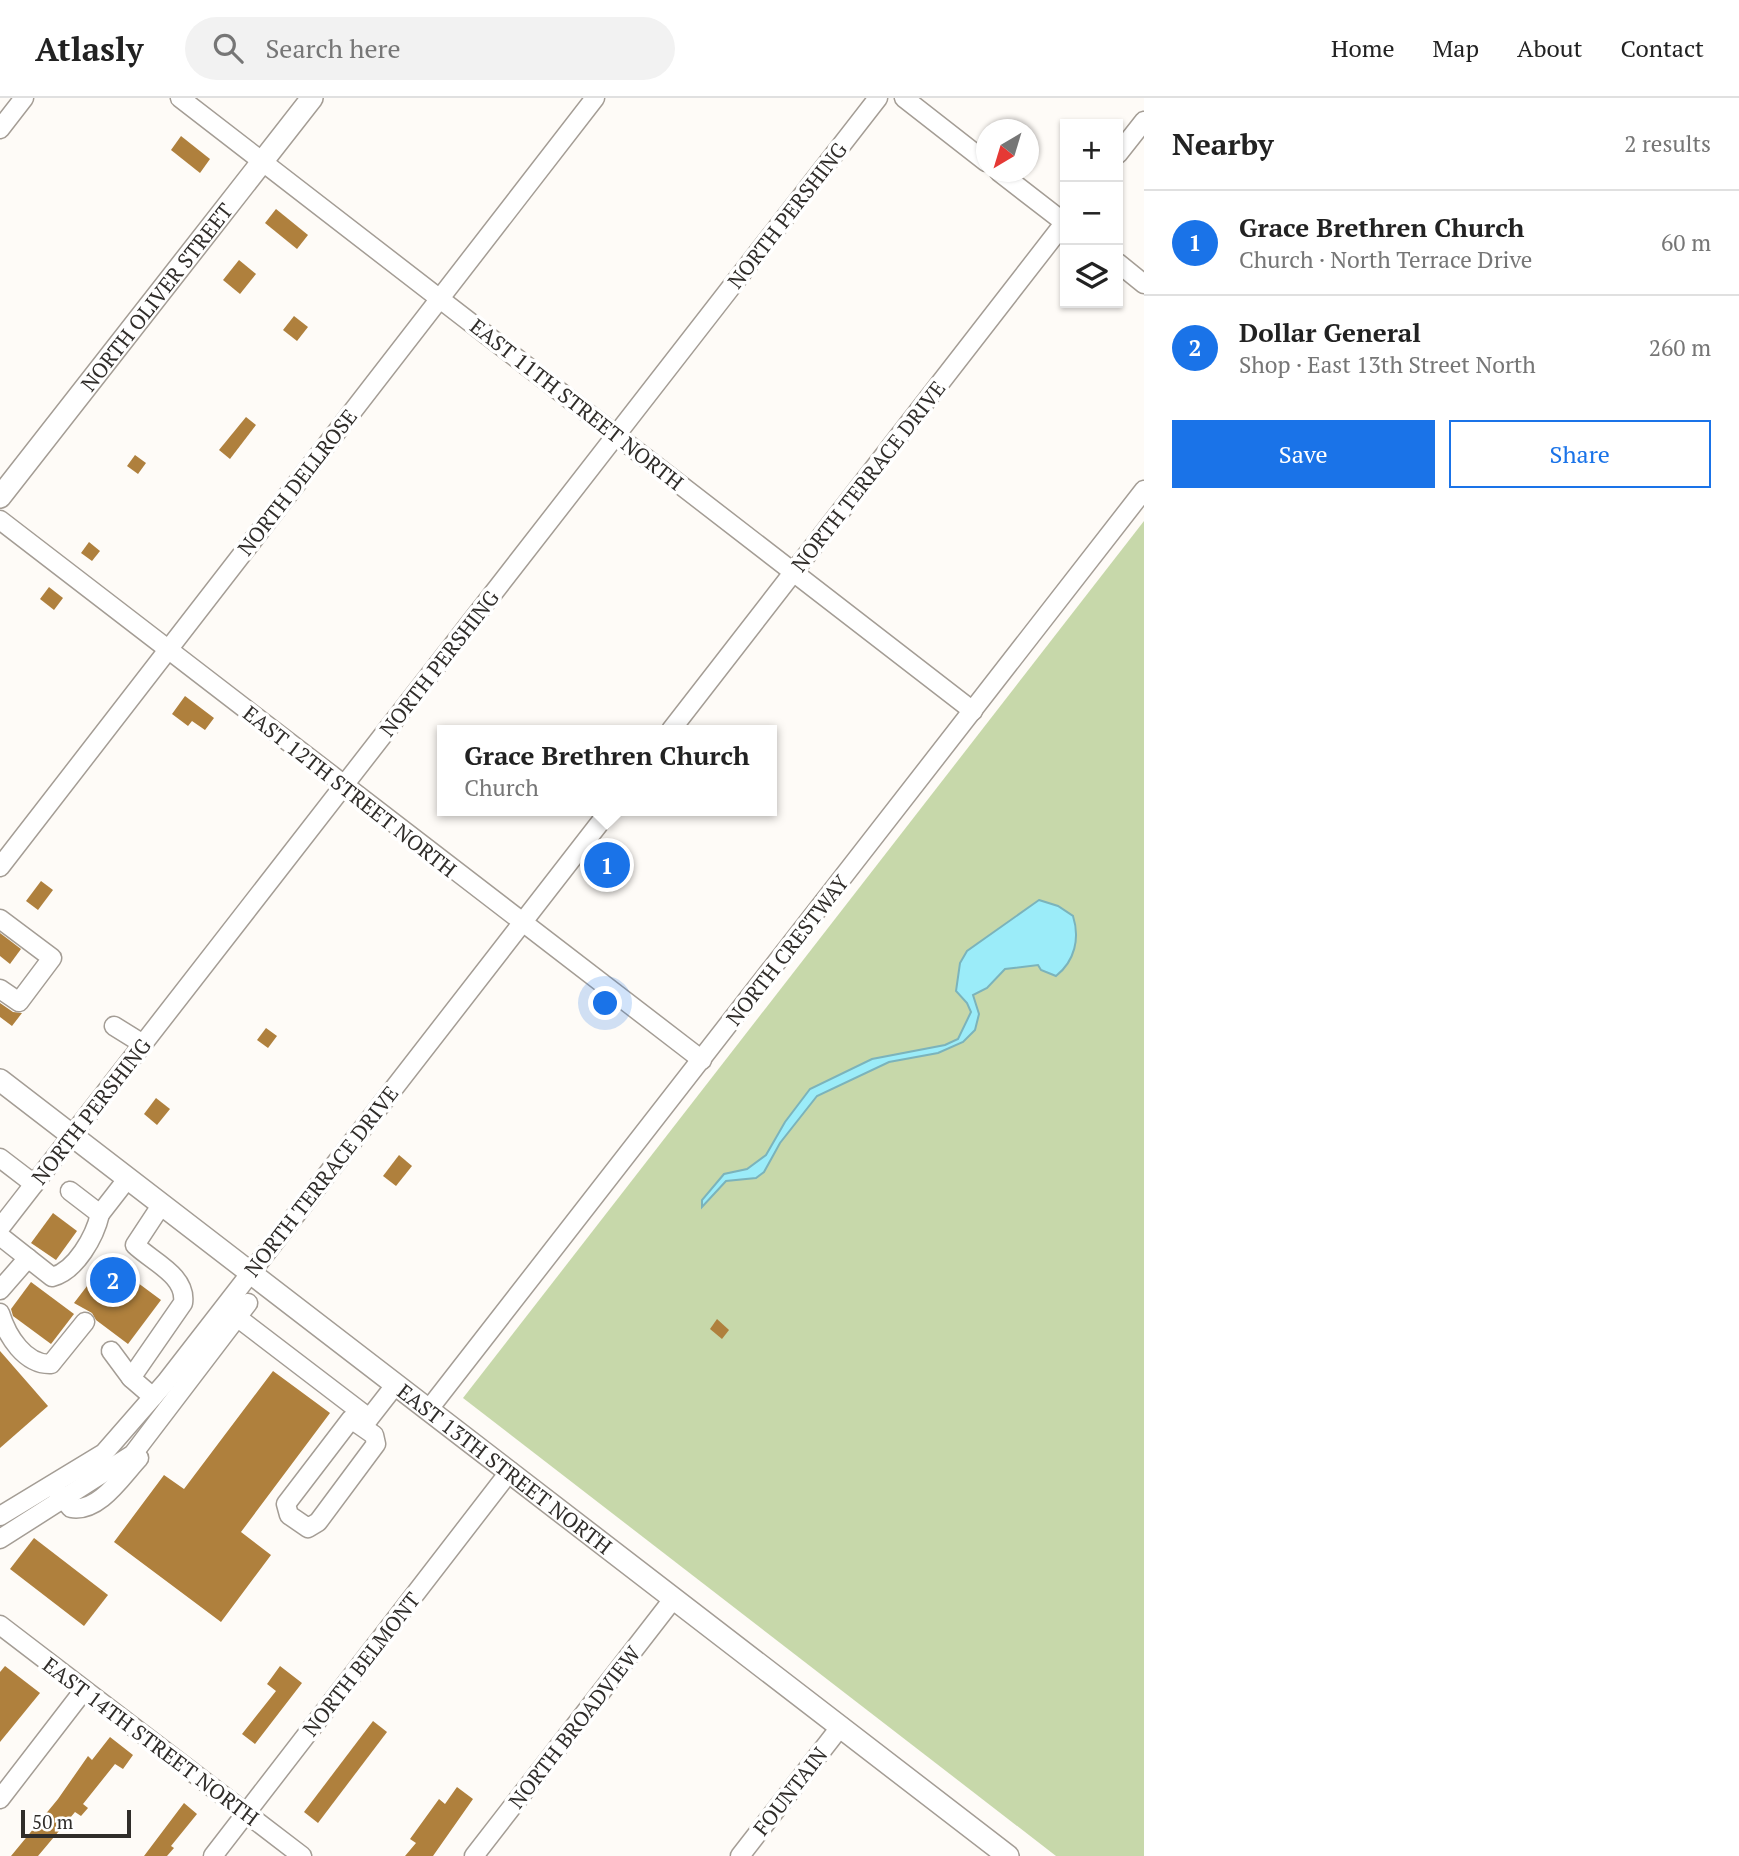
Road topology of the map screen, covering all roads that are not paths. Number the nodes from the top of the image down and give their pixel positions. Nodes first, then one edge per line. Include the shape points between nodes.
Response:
1 (24, 98) edge
2 (180, 98) edge
3 (312, 98) edge
4 (594, 98) edge
5 (878, 98) edge
6 (904, 98) edge
7 (1144, 121) edge
8 (0, 129) edge
9 (1123, 148) edge
10 (976, 154) edge
11 (262, 162) junction
12 (1012, 182) edge
13 (1060, 218) edge
14 (1060, 228) edge
15 (1123, 267) edge
16 (1144, 284) edge
17 (439, 298) junction
18 (616, 435) junction
19 (1144, 491) edge
20 (0, 497) edge
21 (0, 520) edge
22 (793, 572) junction
23 (167, 650) junction
24 (973, 711) junction
25 (675, 725) edge
26 (343, 786) junction
27 (605, 816) edge
28 (0, 867) edge
29 (0, 919) edge
30 (521, 923) junction
31 (0, 989) edge
32 (114, 1026) dead end
33 (143, 1044) junction
34 (702, 1060) junction
35 (0, 1080) edge
36 (72, 1135) junction
37 (0, 1157) edge
38 (128, 1178) junction
39 (34, 1184) junction
40 (71, 1191) dead end
41 (162, 1204) junction
42 (100, 1214) junction
43 (0, 1228) edge
44 (0, 1236) edge
45 (28, 1258) junction
46 (250, 1272) junction
47 (1, 1294) edge
48 (0, 1313) edge
49 (238, 1313) junction
50 (85, 1322) dead end
51 (111, 1351) dead end
52 (131, 1378) junction
53 (396, 1384) junction
54 (153, 1397) junction
55 (429, 1409) junction
56 (366, 1422) junction
57 (109, 1448) junction
58 (125, 1465) junction
59 (510, 1471) junction
60 (58, 1491) junction
61 (0, 1516) edge
62 (0, 1539) edge
63 (674, 1598) junction
64 (0, 1625) edge
65 (84, 1690) junction
66 (841, 1726) junction
67 (0, 1799) edge
68 (247, 1814) junction
69 (214, 1856) edge
70 (302, 1856) edge
71 (474, 1856) edge
72 (740, 1856) edge
73 (1008, 1856) edge

1 - 8 street
2 - 11 street, EAST 11TH STREET NORTH
3 - 11 main road, NORTH OLIVER STREET
4 - 17 street, NORTH DELLROSE
5 - 18 street, NORTH PERSHING
6 - 10 street
7 - 9 street
11 - 17 street, EAST 11TH STREET NORTH
11 - 20 main road, NORTH OLIVER STREET
12 - 13 street
14 - 22 street, NORTH TERRACE DRIVE
15 - 16 street
17 - 18 street, EAST 11TH STREET NORTH
17 - 23 street, NORTH DELLROSE
18 - 22 street, EAST 11TH STREET NORTH
18 - 26 street, NORTH PERSHING
19 - 24 street, NORTH CRESTWAY
21 - 23 street, EAST 12TH STREET NORTH
22 - 24 street, EAST 11TH STREET NORTH
22 - 25 street, NORTH TERRACE DRIVE
23 - 26 street, EAST 12TH STREET NORTH
23 - 28 street, NORTH DELLROSE
24 - 34 street, NORTH CRESTWAY
26 - 30 street, EAST 12TH STREET NORTH
26 - 33 street, NORTH PERSHING
27 - 30 street, NORTH TERRACE DRIVE
29 - 31 street via 52,958 19,1002
30 - 34 street, EAST 12TH STREET NORTH
30 - 46 street, NORTH TERRACE DRIVE
32 - 33 street
33 - 36 street, NORTH PERSHING
34 - 55 street, NORTH CRESTWAY
35 - 36 main road, EAST 13TH STREET NORTH
36 - 38 main road, EAST 13TH STREET NORTH
36 - 39 street, NORTH PERSHING
37 - 39 street
38 - 41 main road, EAST 13TH STREET NORTH
38 - 42 street
39 - 43 street, NORTH PERSHING
40 - 42 street
41 - 46 main road, EAST 13TH STREET NORTH
41 - 52 street via 135,1245 180,1282 185,1292 183,1303
42 - 45 street via 97,1231 63,1274 52,1277
44 - 45 street
45 - 47 street
46 - 49 street, NORTH TERRACE DRIVE
46 - 53 main road, EAST 13TH STREET NORTH
48 - 50 street via 29,1360 41,1365 51,1364
49 - 54 street, NORTH TERRACE DRIVE
49 - 56 street
49 - 58 street
51 - 52 street
52 - 54 street
53 - 55 main road, EAST 13TH STREET NORTH
53 - 56 street
54 - 57 street, NORTH TERRACE DRIVE
55 - 59 main road, EAST 13TH STREET NORTH
56 - 56 street via 351,1419 345,1424 289,1499 286,1510 302,1526 314,1527 376,1444
57 - 58 street
57 - 60 street, NORTH TERRACE DRIVE
58 - 60 street via 98,1502 80,1510 71,1508
59 - 63 main road, EAST 13TH STREET NORTH
59 - 68 street, NORTH BELMONT
60 - 61 street, NORTH TERRACE DRIVE
60 - 62 street
63 - 66 main road, EAST 13TH STREET NORTH
63 - 71 street, NORTH BROADVIEW
64 - 65 street, EAST 14TH STREET NORTH
65 - 67 street
65 - 68 street, EAST 14TH STREET NORTH
66 - 72 street, FOUNTAIN
66 - 73 main road, EAST 13TH STREET NORTH
68 - 69 street, NORTH BELMONT
68 - 70 street, EAST 14TH STREET NORTH

